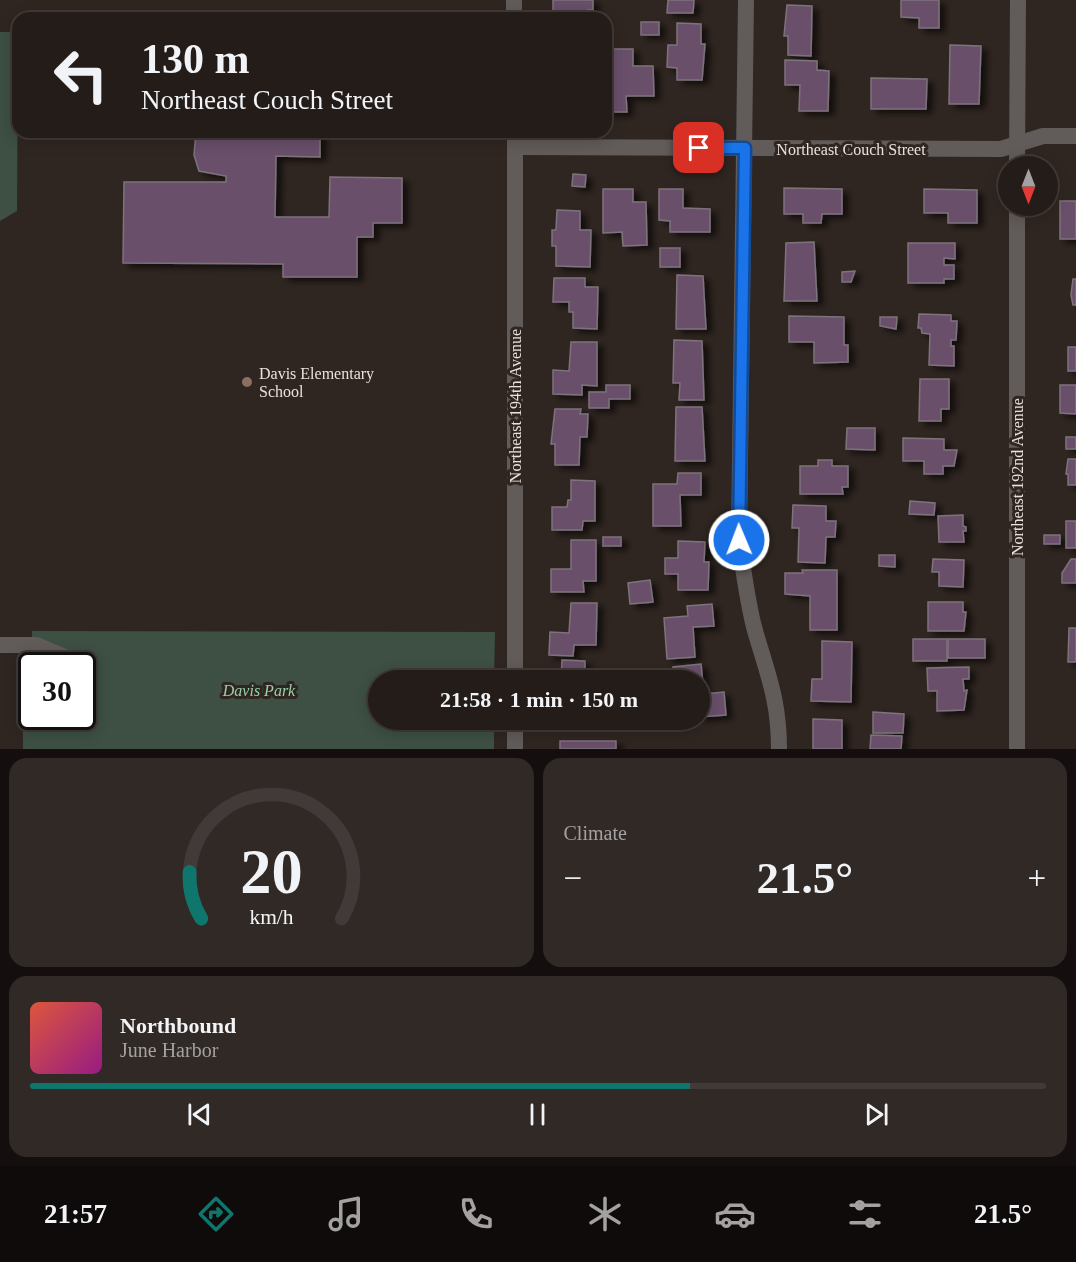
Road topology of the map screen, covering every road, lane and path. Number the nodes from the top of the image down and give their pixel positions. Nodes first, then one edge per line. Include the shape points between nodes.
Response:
1 (746, 0) edge
2 (1018, 0) edge
3 (1076, 136) edge
4 (515, 139) edge
5 (1017, 145) junction
6 (745, 148) junction
7 (1017, 156) edge
8 (1017, 216) edge
9 (0, 645) edge
10 (53, 652) edge
11 (515, 670) edge
12 (515, 730) edge
13 (515, 749) edge
14 (779, 749) edge
15 (1017, 749) edge

1 - 6 street
2 - 5 street
3 - 5 street, Northeast Couch Street via 1043,136
4 - 6 street, Northeast Couch Street
4 - 11 street, Northeast 194th Avenue
5 - 6 street, Northeast Couch Street via 1001,149
5 - 7 street
6 - 14 street via 739,540 754,627 779,714
8 - 15 street, Northeast 192nd Avenue
9 - 10 street via 36,645
12 - 13 street

